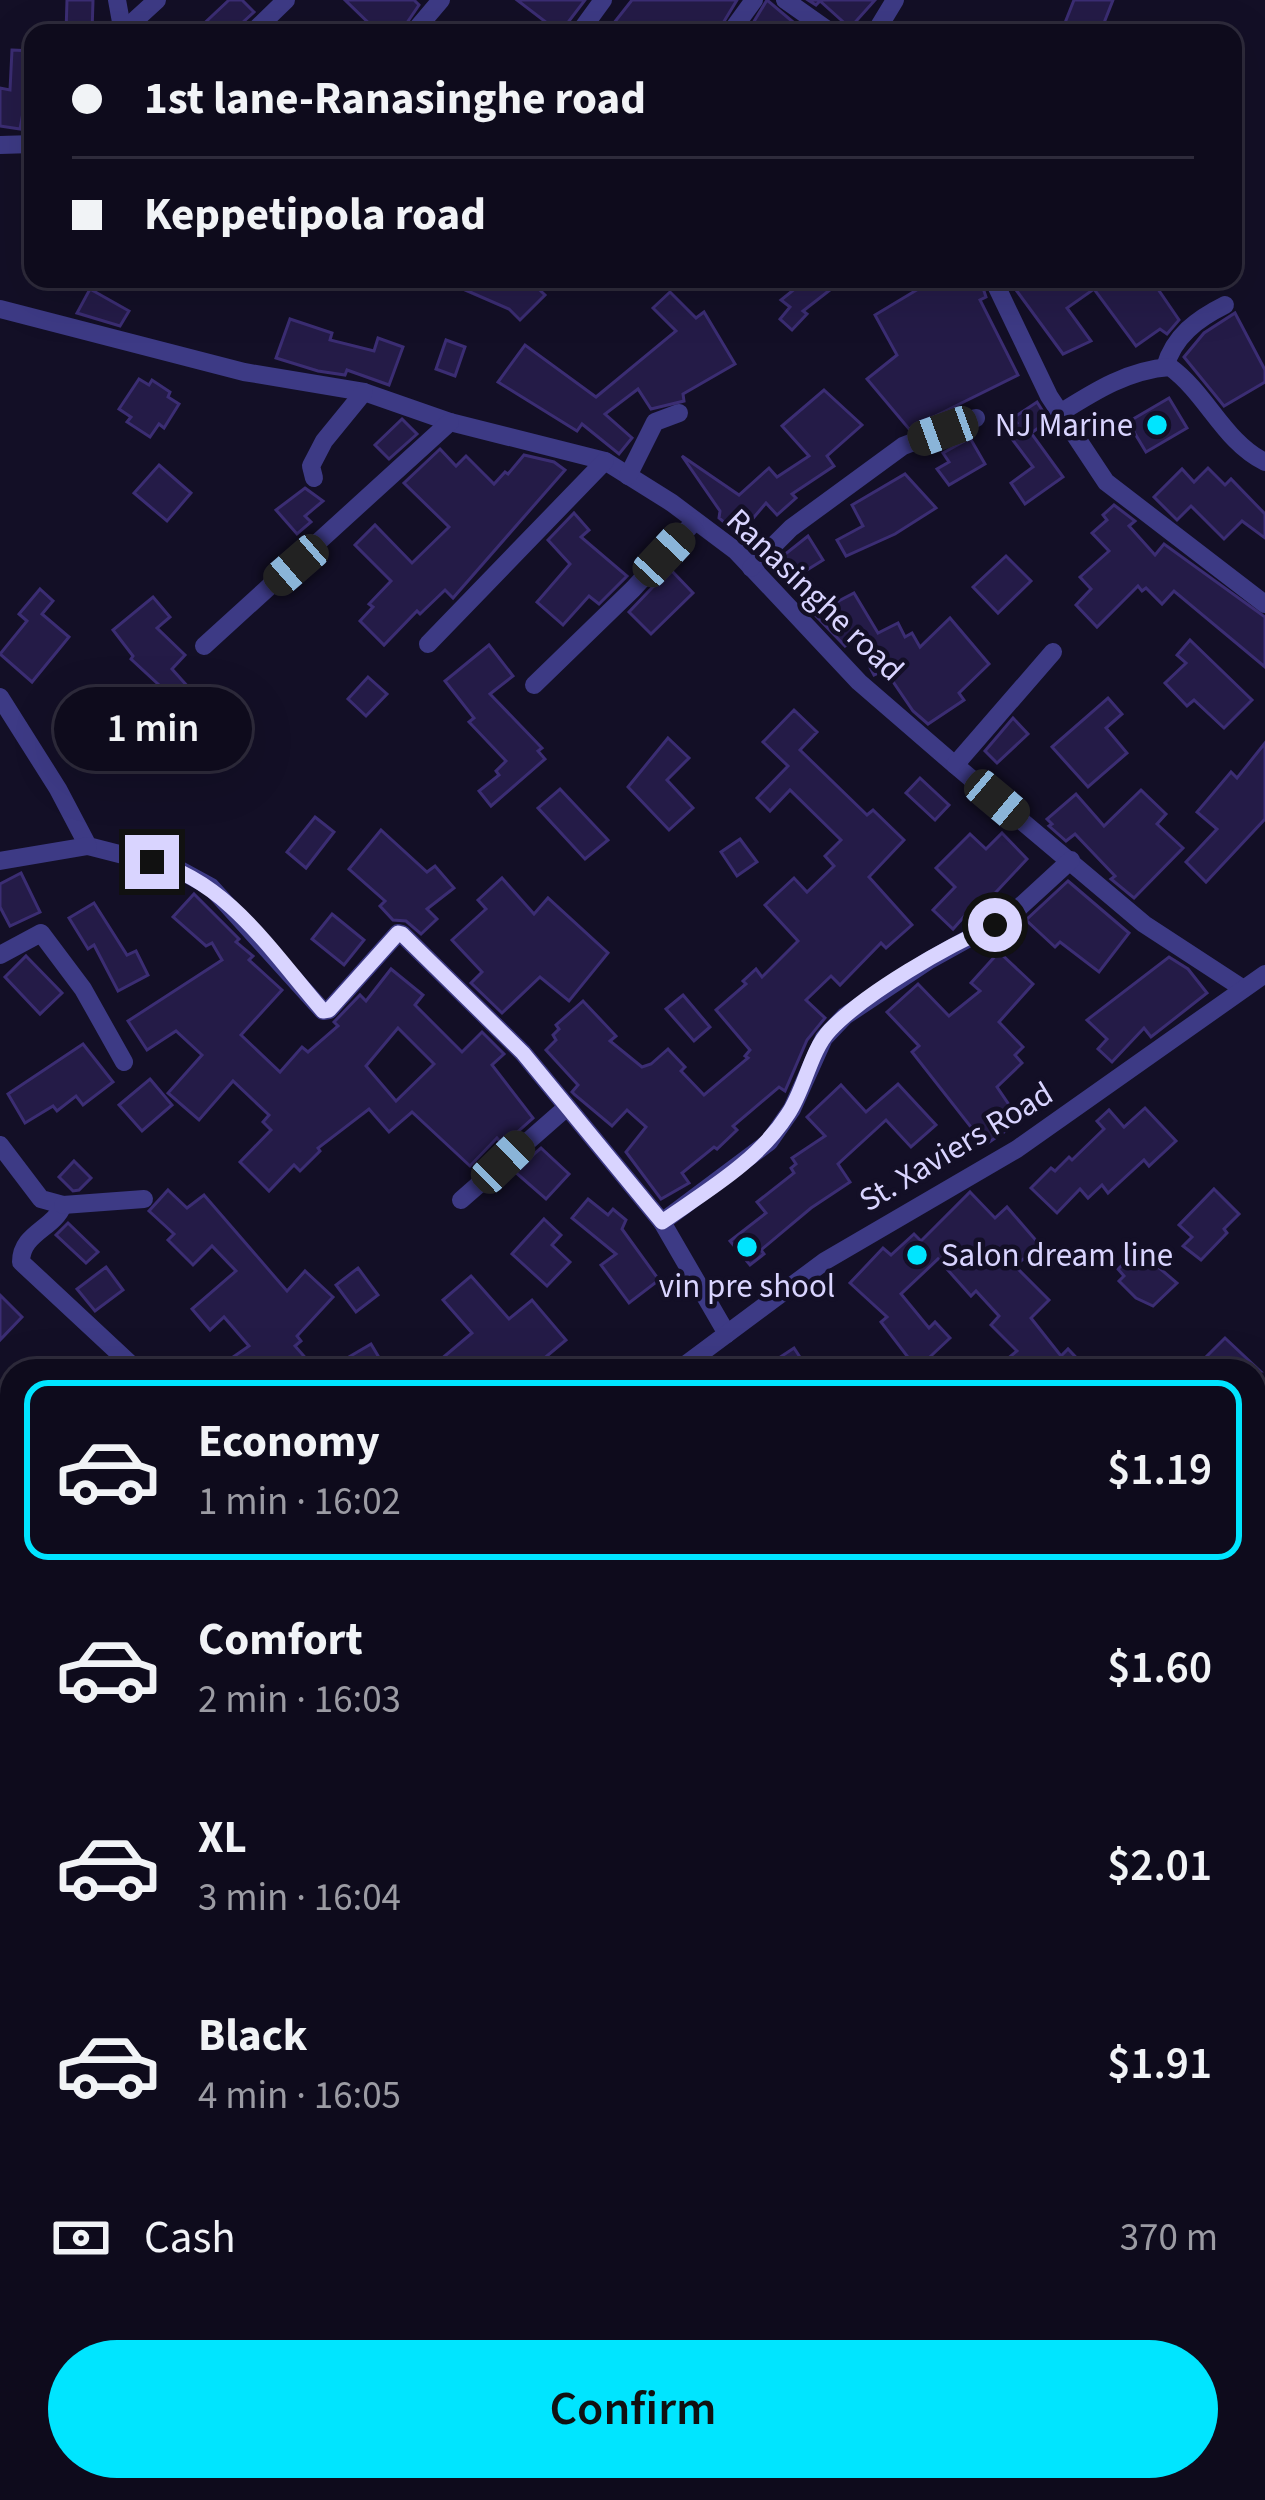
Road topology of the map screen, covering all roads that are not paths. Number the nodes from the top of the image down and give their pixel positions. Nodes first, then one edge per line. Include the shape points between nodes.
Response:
1 (158, 0) edge
2 (286, 0) edge
3 (441, 0) edge
4 (785, 0) edge
5 (133, 24) edge
6 (261, 24) edge
7 (421, 24) edge
8 (819, 24) edge
9 (997, 288) edge
10 (1225, 304) dead end
11 (0, 309) edge
12 (1165, 367) junction
13 (364, 392) junction
14 (679, 413) dead end
15 (1060, 413) junction
16 (976, 418) dead end
17 (450, 422) junction
18 (605, 461) junction
19 (1265, 462) edge
20 (628, 476) junction
21 (314, 478) dead end
22 (695, 521) junction
23 (751, 568) junction
24 (1265, 604) edge
25 (428, 644) dead end
26 (204, 646) dead end
27 (1053, 652) dead end
28 (534, 685) dead end
29 (0, 697) edge
30 (955, 765) junction
31 (88, 846) junction
32 (1071, 860) junction
33 (0, 861) edge
34 (0, 955) edge
35 (1265, 974) edge
36 (1242, 988) junction
37 (124, 1062) dead end
38 (567, 1107) junction
39 (0, 1145) edge
40 (145, 1199) dead end
41 (461, 1200) dead end
42 (63, 1205) junction
43 (662, 1222) junction
44 (21, 1262) junction
45 (0, 1263) edge
46 (727, 1334) junction
47 (125, 1359) edge
48 (693, 1359) edge

1 - 5 street
2 - 6 street
3 - 7 street
4 - 8 street
9 - 15 street
10 - 12 street via 1189,327
11 - 13 street, Ranasinghe road via 244,372
12 - 15 street via 1144,368
12 - 19 street via 1193,384 1224,428
13 - 17 street, Ranasinghe road
13 - 21 street via 324,441 310,466
14 - 20 street via 656,422
15 - 24 street via 1106,482
16 - 23 street via 903,446 790,528
17 - 18 street, Ranasinghe road
17 - 26 street
18 - 20 street, Ranasinghe road
18 - 25 street
20 - 22 street, Ranasinghe road
22 - 23 street, Ranasinghe road
22 - 28 street
23 - 30 street, Ranasinghe road via 859,682
27 - 30 street
29 - 31 street
30 - 32 street, Ranasinghe road
31 - 33 street
31 - 38 street via 178,868 211,887 323,1011 402,934
32 - 36 street, Ranasinghe road via 1144,924
32 - 43 street via 1011,915 845,1016 824,1038 769,1142
34 - 37 street via 41,933
35 - 36 street, St. Xaviers Road
36 - 46 street, St. Xaviers Road via 1017,1149 825,1262
38 - 41 street
38 - 43 street
39 - 42 street via 41,1199
40 - 42 street
42 - 44 street via 30,1237
43 - 46 street
44 - 45 street
44 - 47 street
46 - 48 street, St. Xaviers Road

